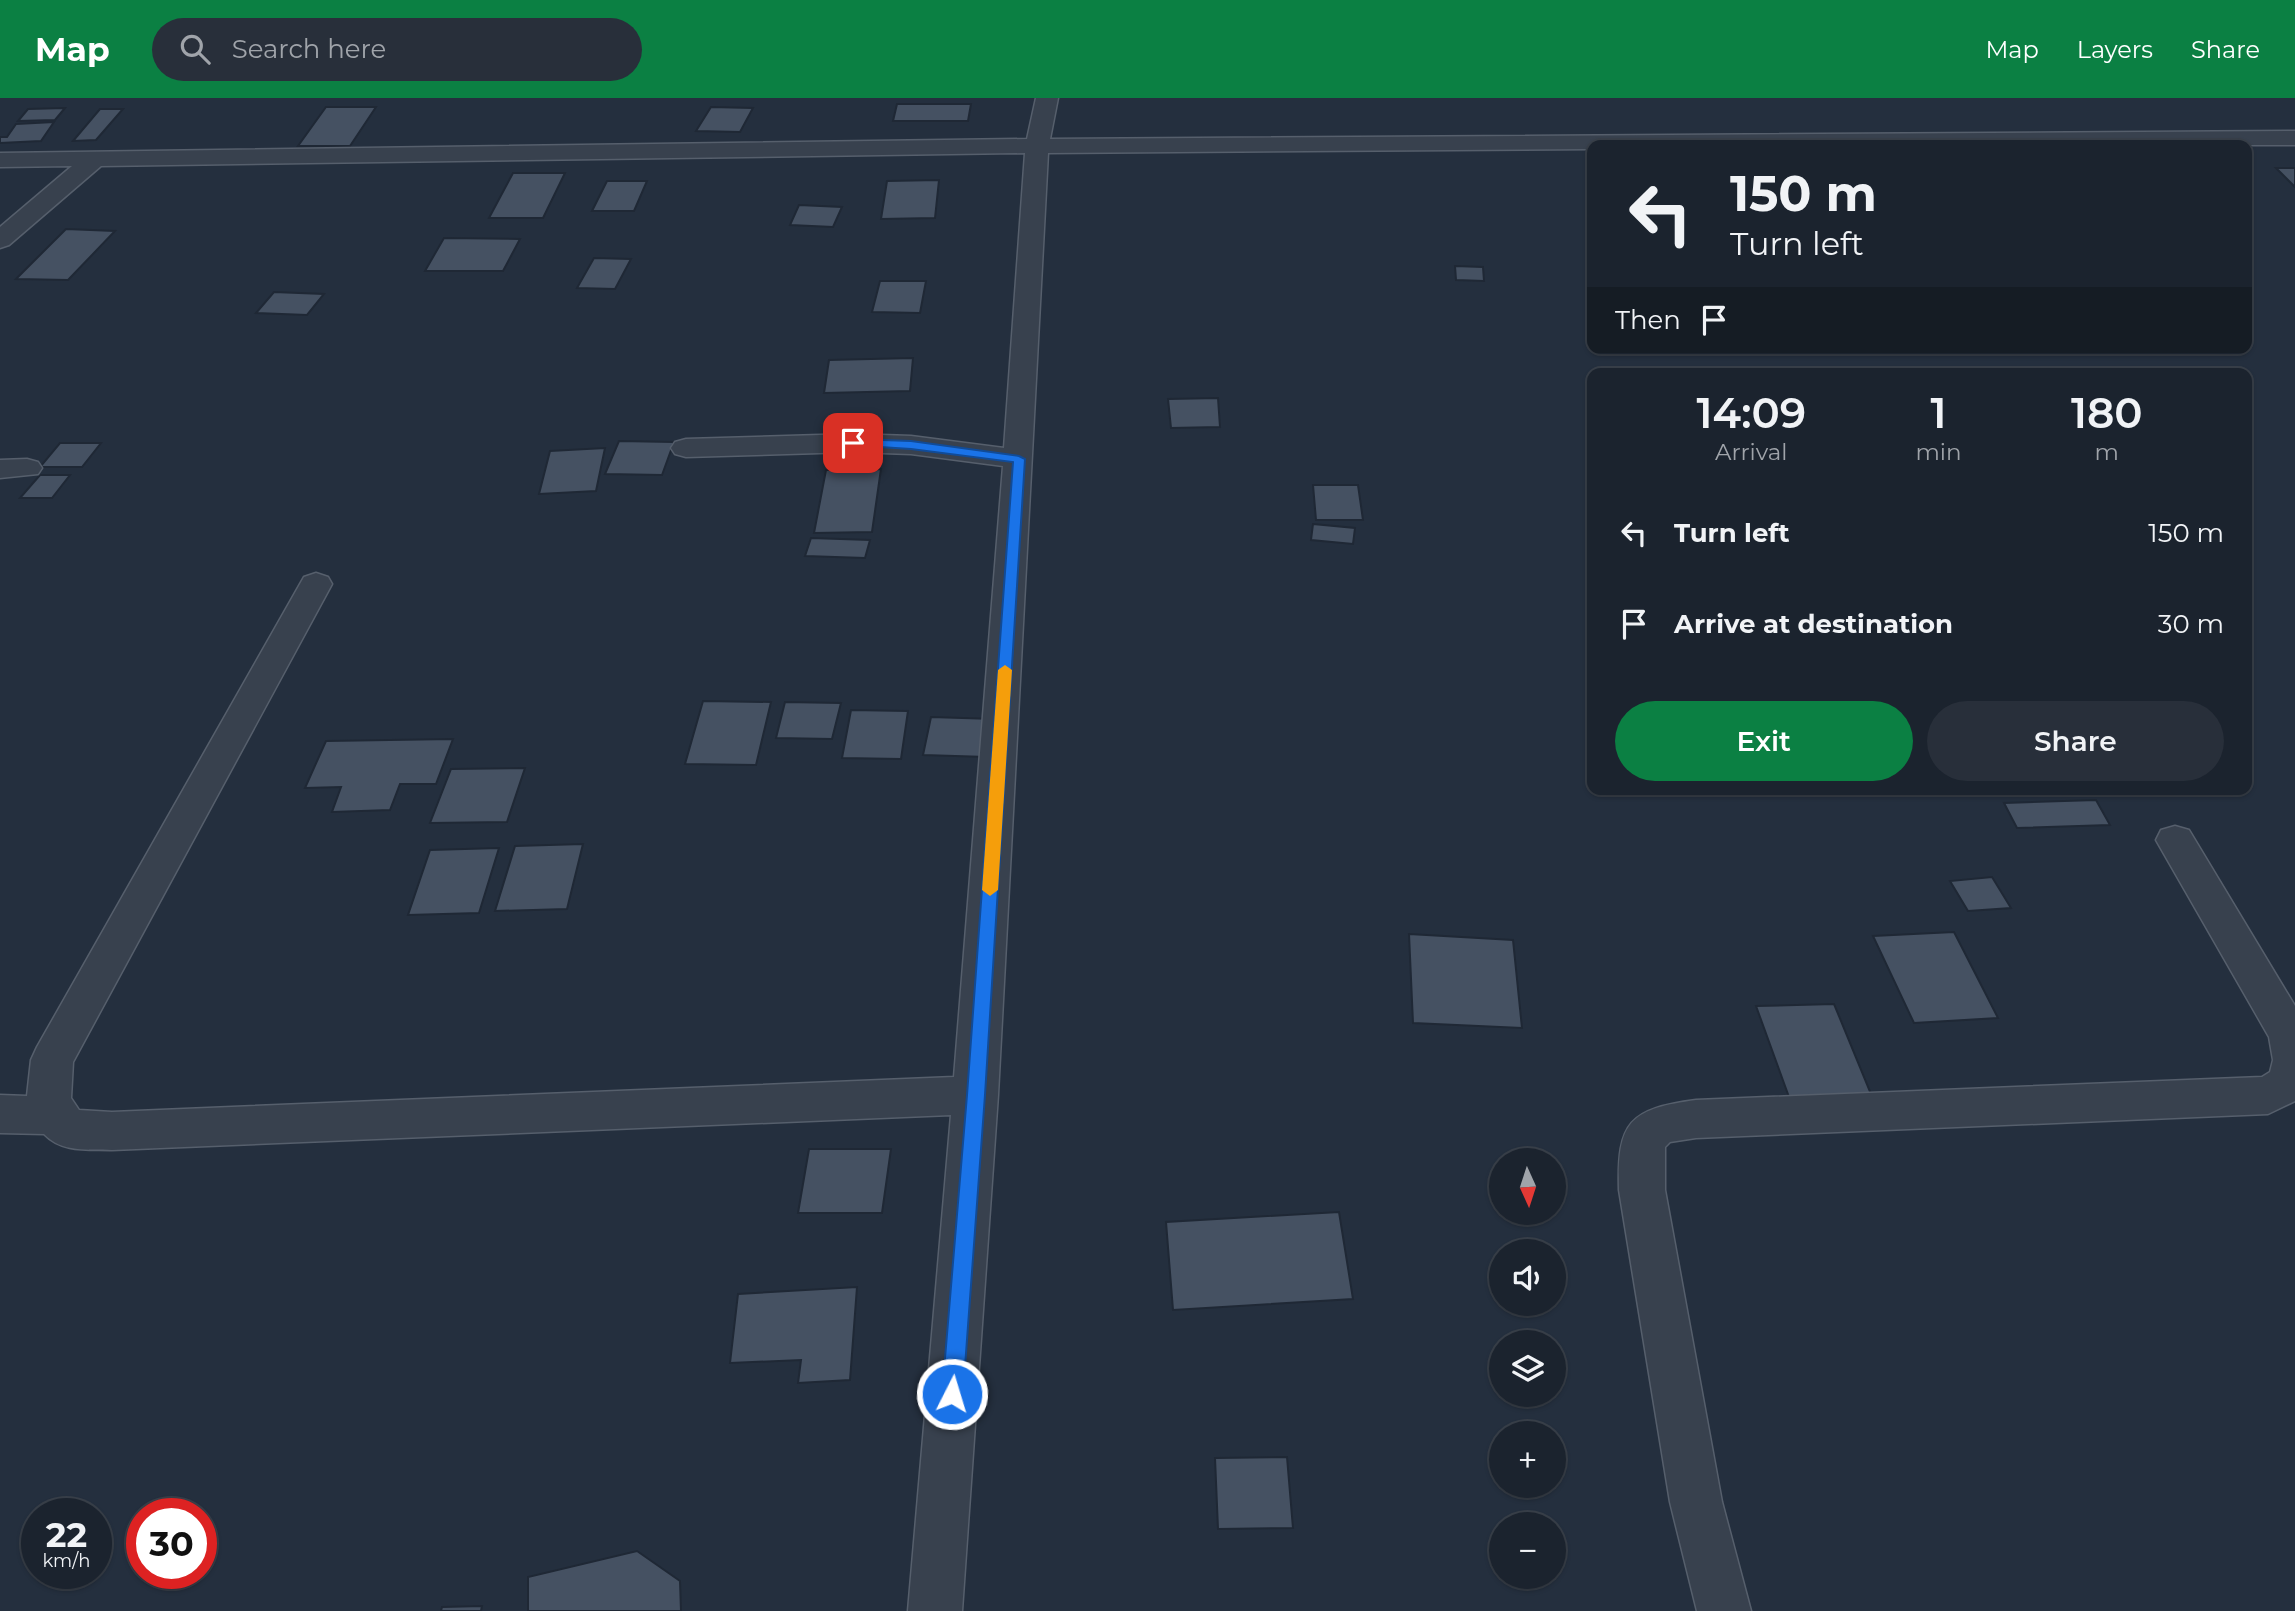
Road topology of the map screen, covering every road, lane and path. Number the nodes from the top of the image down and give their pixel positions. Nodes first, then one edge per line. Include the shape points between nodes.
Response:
1 (1047, 98) edge
2 (2295, 138) edge
3 (1980, 140) edge
4 (1587, 143) edge
5 (1037, 146) junction
6 (96, 158) junction
7 (0, 160) edge
8 (0, 240) edge
9 (687, 448) dead end
10 (1019, 459) junction
11 (316, 584) dead end
12 (2175, 840) dead end
13 (976, 1095) junction
14 (0, 1114) edge
15 (54, 1115) junction
16 (934, 1611) edge
17 (1724, 1611) edge

1 - 5 street
2 - 3 street
4 - 5 street
5 - 6 street
5 - 10 street
6 - 7 street
6 - 8 street
9 - 10 street via 853,443 911,445
10 - 13 street
11 - 15 street via 52,1060 47,1096
12 - 17 street via 2290,1035 2294,1060 2290,1082 2268,1095 1696,1119 1665,1123 1650,1132 1640,1146 1642,1190 1696,1502
13 - 15 street via 112,1131 68,1129
13 - 16 street
14 - 15 street

